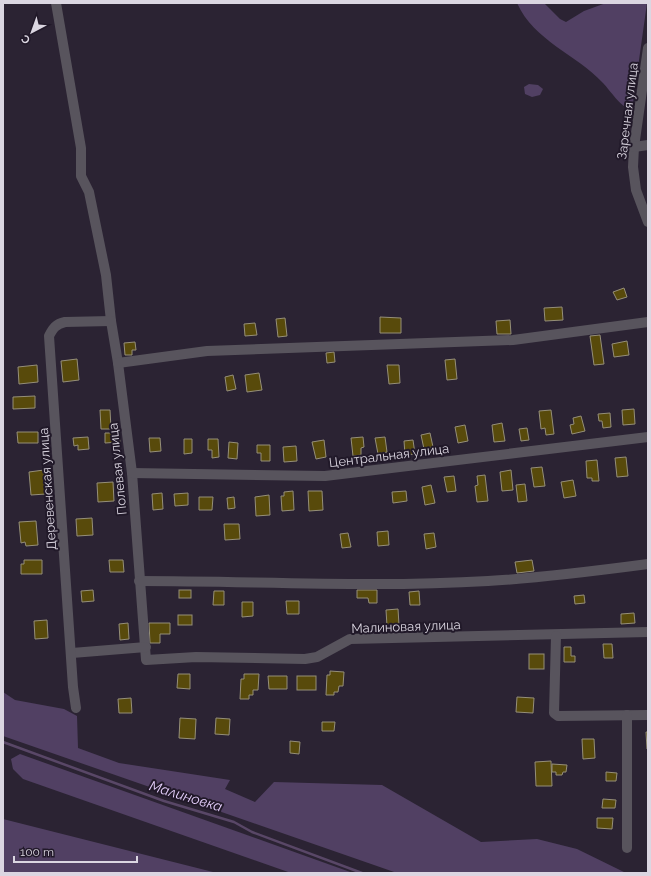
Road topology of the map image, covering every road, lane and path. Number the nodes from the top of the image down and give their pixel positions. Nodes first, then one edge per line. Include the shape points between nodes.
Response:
1 (56, 3) edge
2 (648, 48) edge
3 (648, 145) edge
4 (634, 147) junction
5 (648, 222) edge
6 (111, 321) junction
7 (648, 322) edge
8 (118, 363) junction
9 (648, 438) edge
10 (132, 473) junction
11 (648, 564) edge
12 (139, 581) junction
13 (648, 632) edge
14 (556, 636) junction
15 (146, 647) junction
16 (72, 653) junction
17 (146, 660) joint
18 (76, 708) dead end
19 (627, 715) junction
20 (648, 715) edge
21 (627, 848) dead end

1 - 6 street, Полевая улица via 81,148 81,176 89,192 106,275
2 - 4 street, Заречная улица
3 - 4 street
4 - 5 street, Заречная улица via 636,190
6 - 8 street, Полевая улица
6 - 16 street, Деревенская улица via 65,322 53,328 49,336
7 - 8 street via 513,340 207,351
8 - 10 street, Полевая улица
9 - 10 street, Центральная улица via 325,476
10 - 12 street, Полевая улица
11 - 12 street via 574,574 487,581 324,584
12 - 15 street, Полевая улица
13 - 14 street, Малиновая улица
14 - 17 street, Малиновая улица via 350,639 317,657 305,659 196,657
14 - 19 street via 554,712 558,716
15 - 16 street
15 - 17 street, Полевая улица
16 - 18 street, Деревенская улица
19 - 20 street
19 - 21 street

